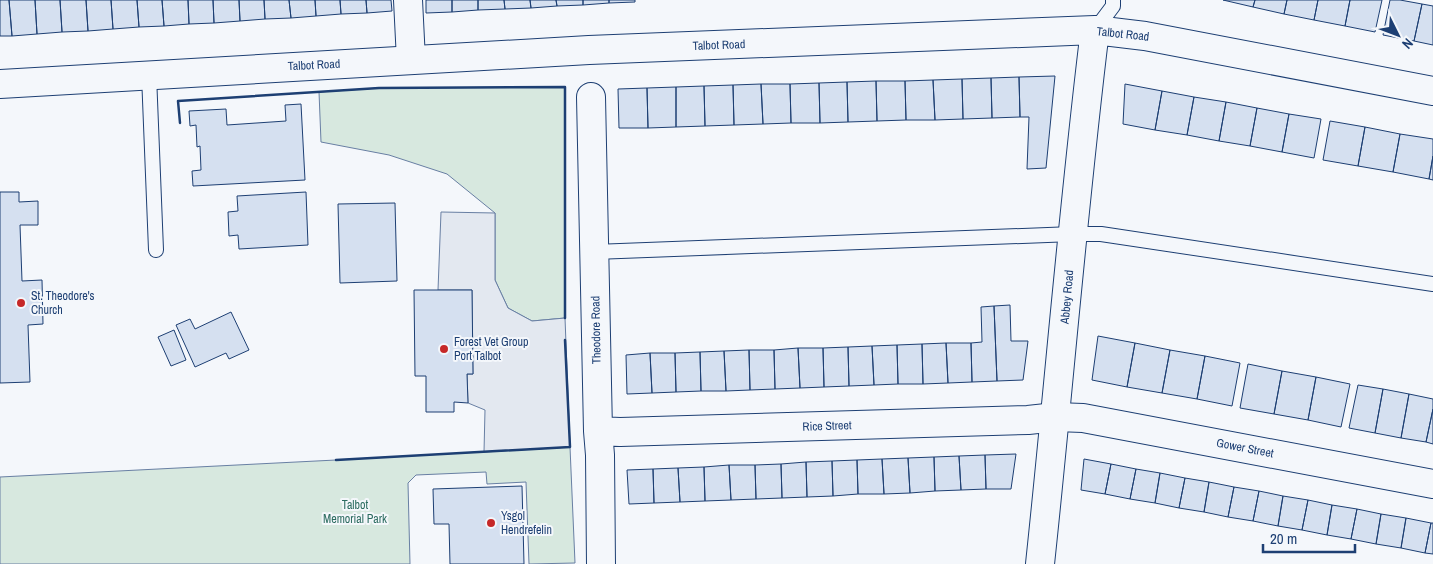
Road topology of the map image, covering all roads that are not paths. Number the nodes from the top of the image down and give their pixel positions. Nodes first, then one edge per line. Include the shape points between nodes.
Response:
1 (408, 0) edge
2 (1113, 0) edge
3 (1095, 30) junction
4 (411, 60) junction
5 (149, 75) junction
6 (0, 84) edge
7 (1433, 91) edge
8 (591, 97) dead end
9 (1073, 234) junction
10 (156, 250) dead end
11 (594, 252) junction
12 (1433, 284) edge
13 (1056, 417) junction
14 (598, 431) junction
15 (1433, 484) edge
16 (601, 564) edge
17 (1040, 564) edge

1 - 4 main road
2 - 3 lane via 1113,6
3 - 4 main road, Talbot Road
3 - 7 main road, Talbot Road via 1145,36
3 - 9 main road, Abbey Road
4 - 5 main road, Talbot Road
5 - 6 main road, Talbot Road
5 - 10 lane
8 - 11 main road, Theodore Road
9 - 11 lane
9 - 12 lane via 1101,234
9 - 13 main road, Abbey Road
11 - 14 main road, Theodore Road
13 - 14 main road, Rice Street
13 - 15 main road, Gower Street via 1082,418
13 - 17 main road, Abbey Road
14 - 16 main road, Theodore Road

